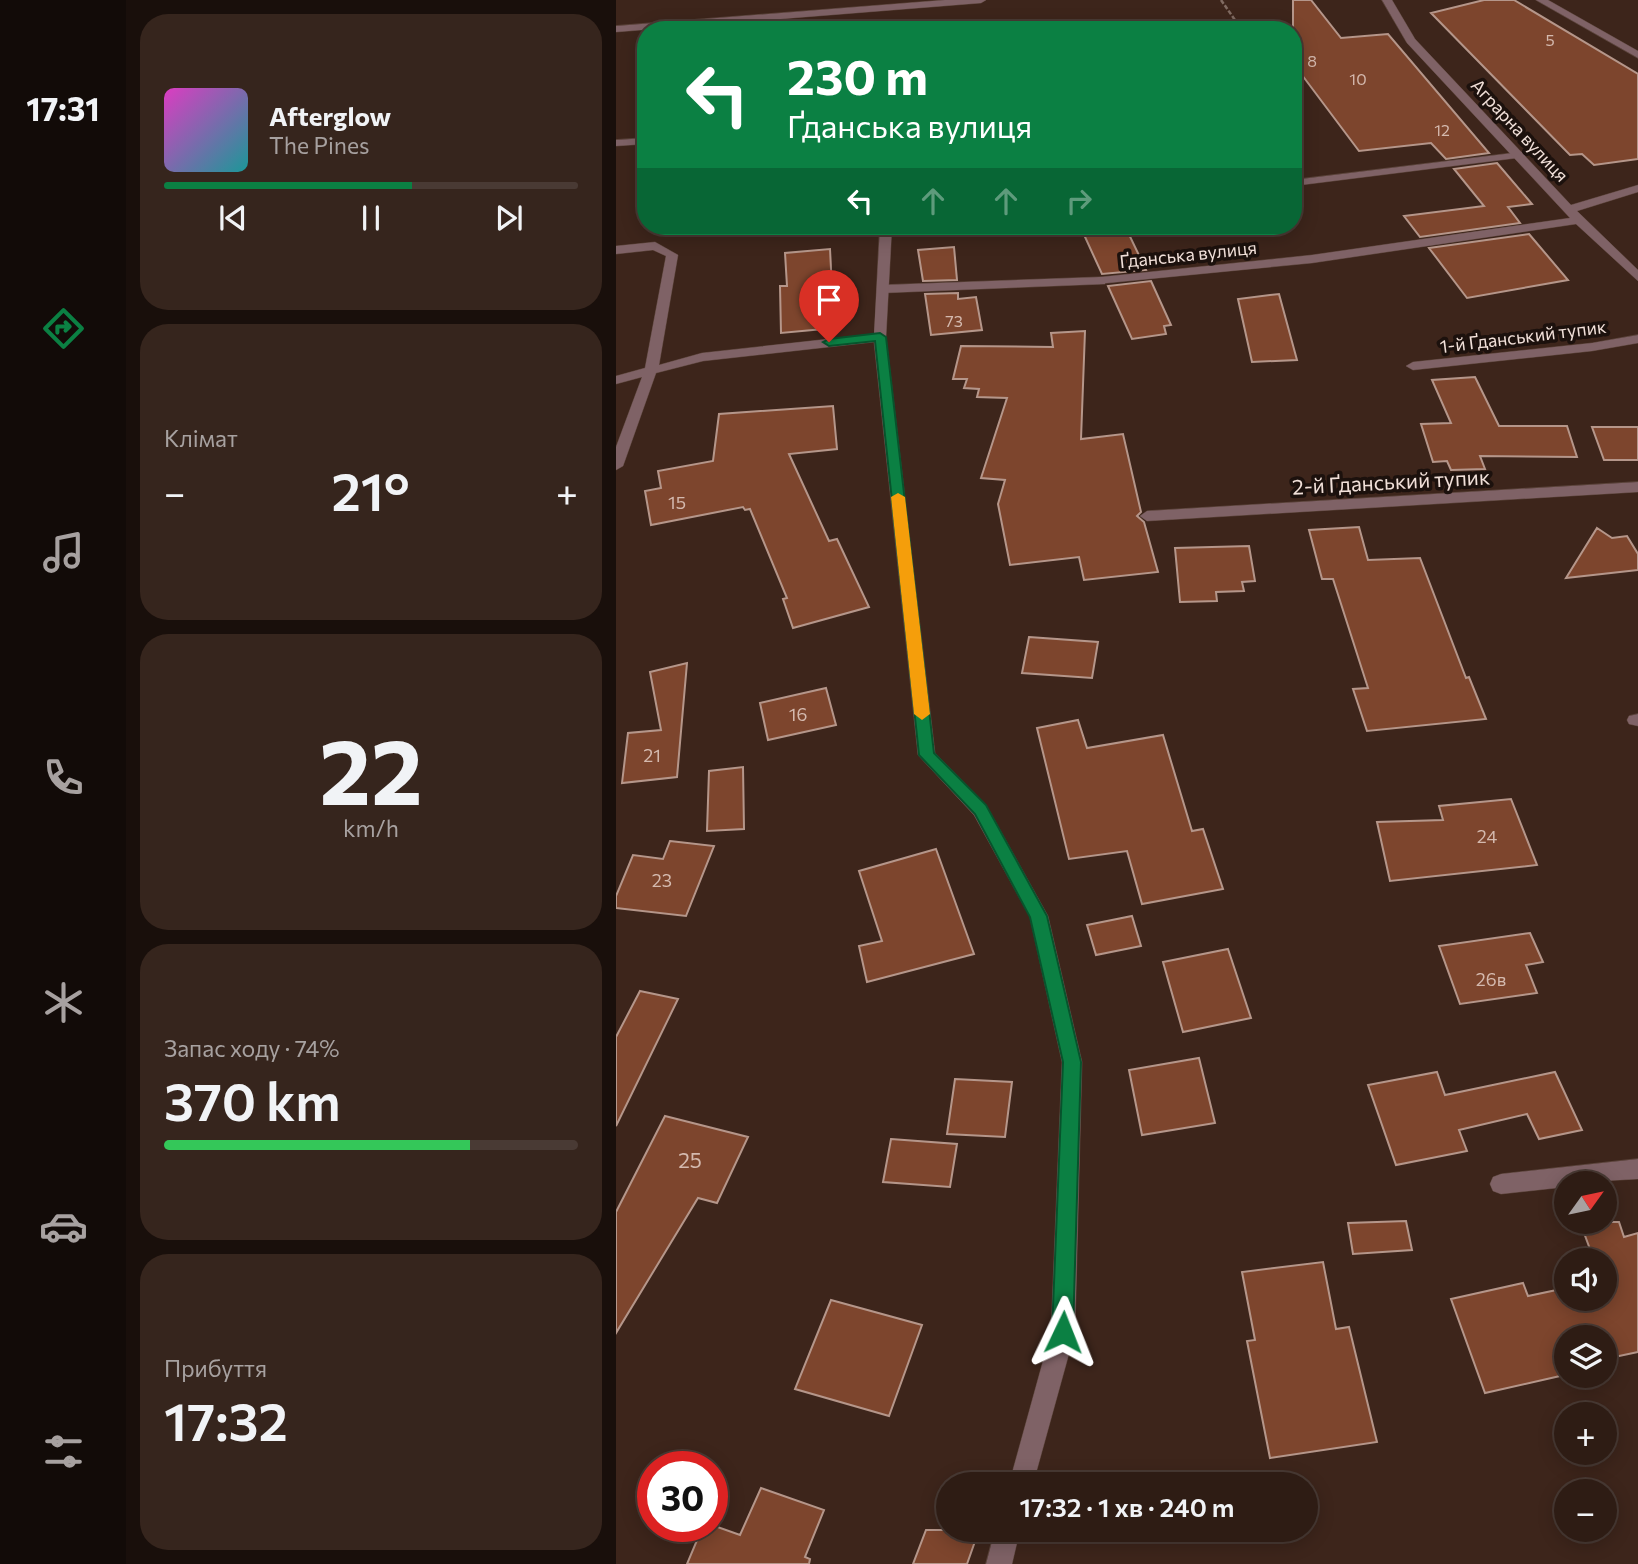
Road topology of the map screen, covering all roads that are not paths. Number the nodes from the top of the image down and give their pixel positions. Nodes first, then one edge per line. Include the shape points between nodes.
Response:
1 (981, 0) edge
2 (1387, 0) edge
3 (1394, 0) edge
4 (1541, 0) edge
5 (717, 21) edge
6 (637, 27) edge
7 (616, 29) edge
8 (1638, 55) edge
9 (637, 142) edge
10 (616, 143) edge
11 (1521, 155) junction
12 (1302, 182) edge
13 (1638, 188) edge
14 (1570, 209) junction
15 (1579, 220) junction
16 (886, 235) edge
17 (616, 250) edge
18 (1638, 276) edge
19 (883, 289) junction
20 (880, 337) junction
21 (1638, 339) edge
22 (1413, 366) dead end
23 (652, 370) junction
24 (616, 380) edge
25 (616, 466) edge
26 (1638, 487) edge
27 (1147, 516) dead end
28 (1638, 1170) edge
29 (1502, 1184) dead end
30 (1024, 1472) edge
31 (1005, 1542) edge
32 (999, 1564) edge

1 - 5 street
2 - 3 street
2 - 11 street, Аграрна вулиця via 1411,41
4 - 8 street
6 - 7 street
9 - 10 street
11 - 12 street
11 - 14 street, Аграрна вулиця
13 - 14 street
14 - 15 street, Аграрна вулиця
15 - 18 street, Аграрна вулиця
15 - 19 street, Ґданська вулиця via 1312,259 1101,281
16 - 19 street
17 - 23 street via 655,246 672,255
19 - 20 street
20 - 23 street via 702,357
20 - 30 street via 927,755 980,810 1039,916 1072,1062 1063,1332
21 - 22 street, 1-й Ґданський тупик
23 - 24 street
23 - 25 street
26 - 27 street, 2-й Ґданський тупик
28 - 29 street
31 - 32 street

